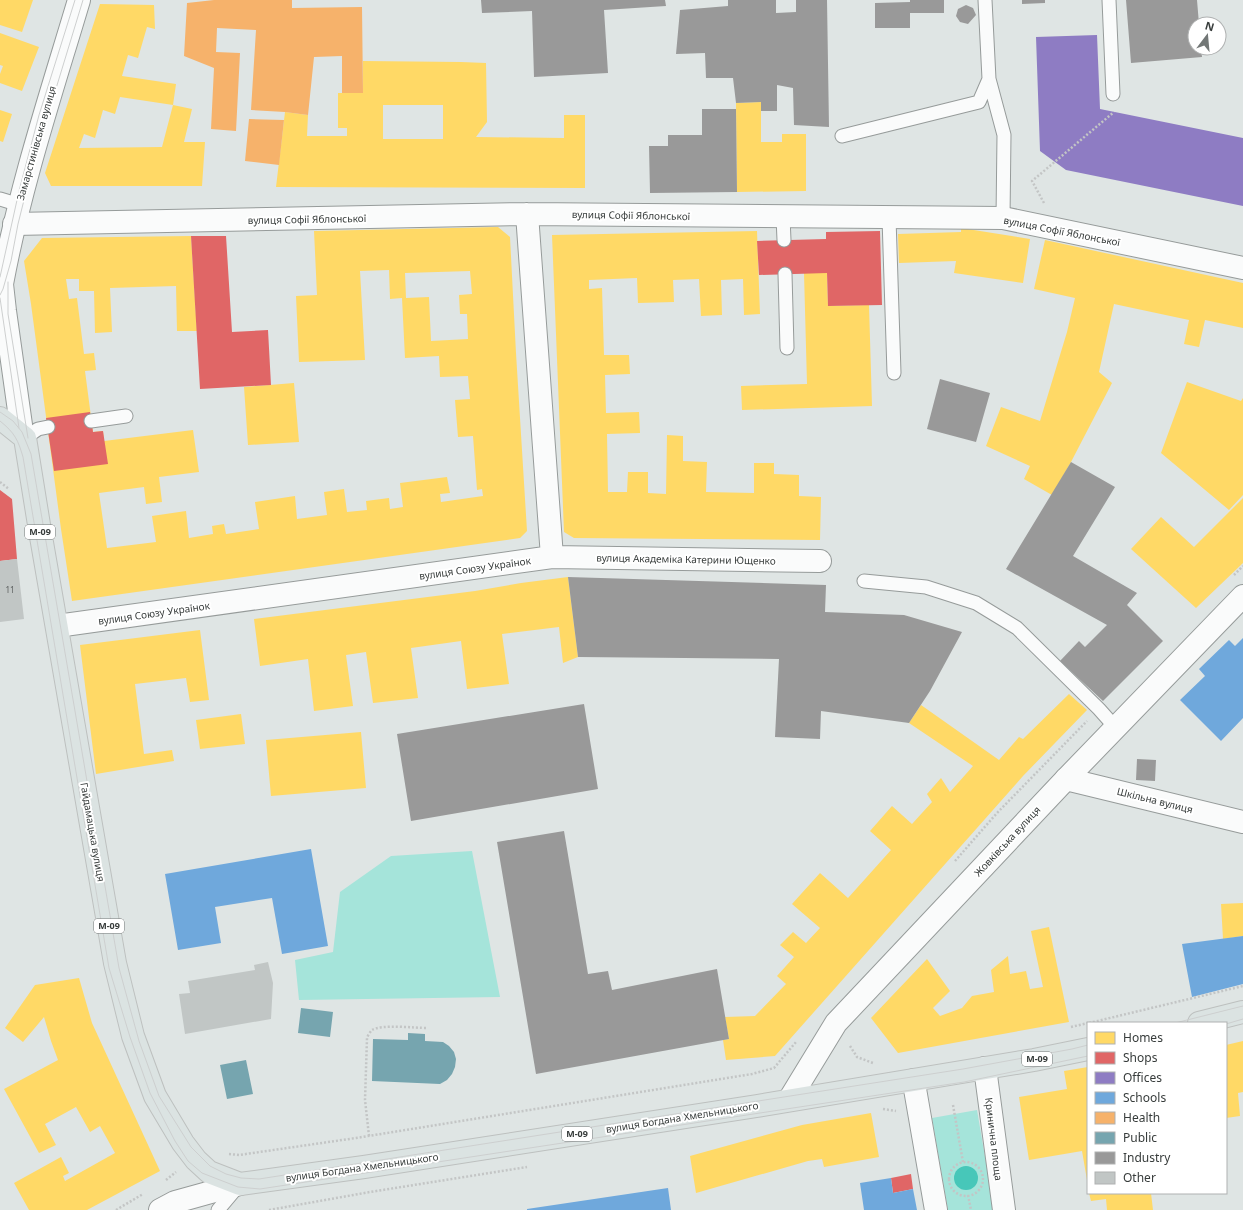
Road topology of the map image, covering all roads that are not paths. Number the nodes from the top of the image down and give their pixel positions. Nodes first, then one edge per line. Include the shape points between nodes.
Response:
1 (79, 0) edge
2 (985, 0) edge
3 (1109, 0) edge
4 (989, 79) junction
5 (1113, 94) dead end
6 (842, 136) dead end
7 (10, 201) edge
8 (527, 214) junction
9 (783, 217) junction
10 (889, 218) junction
11 (1003, 218) junction
12 (14, 224) junction
13 (784, 240) dead end
14 (1243, 268) edge
15 (785, 274) dead end
16 (1, 286) edge
17 (787, 348) dead end
18 (894, 373) dead end
19 (126, 416) dead end
20 (0, 418) edge
21 (91, 421) dead end
22 (48, 427) dead end
23 (25, 438) junction
24 (552, 557) junction
25 (820, 561) dead end
26 (864, 581) dead end
27 (1243, 596) edge
28 (57, 626) junction
29 (1116, 727) junction
30 (1066, 779) junction
31 (1243, 822) edge
32 (1243, 1012) edge
33 (1203, 1022) edge
34 (1087, 1049) edge
35 (985, 1068) junction
36 (914, 1080) junction
37 (789, 1100) junction
38 (240, 1184) junction
39 (160, 1210) edge
40 (218, 1210) edge
41 (936, 1210) edge
42 (1004, 1210) edge

1 - 7 street, Замарстинівська вулиця via 35,145
2 - 4 lane
3 - 5 lane
4 - 6 lane via 979,102
4 - 11 lane via 1004,135
7 - 12 street, Замарстинівська вулиця
8 - 9 street, вулиця Софії Яблонської
8 - 12 street, вулиця Софії Яблонської
8 - 24 street
9 - 10 street, вулиця Софії Яблонської
9 - 13 lane
10 - 11 street, вулиця Софії Яблонської
10 - 18 lane
11 - 14 street, вулиця Софії Яблонської
12 - 16 street, Замарстинівська вулиця
15 - 17 lane
16 - 23 street, Гайдамацька вулиця via 22,432
19 - 21 lane
20 - 23 main road
22 - 23 lane via 38,429
23 - 28 main road, Гайдамацька вулиця / М-09
24 - 25 street, вулиця Академіка Катерини Ющенко
24 - 28 street, вулиця Союзу Українок
26 - 29 lane via 926,587 976,603 1017,628
27 - 29 street, Жовківська вулиця
28 - 38 main road, Гайдамацька вулиця / М-09 via 115,963 133,1036 155,1096 183,1143 209,1172
29 - 30 street, Жовківська вулиця
30 - 31 street, Шкільна вулиця
30 - 37 street, Жовківська вулиця via 836,1023
32 - 33 main road
34 - 35 main road, вулиця Богдана Хмельницького / М-09
35 - 36 main road, вулиця Богдана Хмельницького / М-09
35 - 42 street, Кринична площа
36 - 37 main road, вулиця Богдана Хмельницького / М-09
36 - 41 street
37 - 38 main road, вулиця Богдана Хмельницького / М-09 via 379,1165
38 - 39 street, вулиця Богдана Хмельницького via 175,1202
38 - 40 lane

